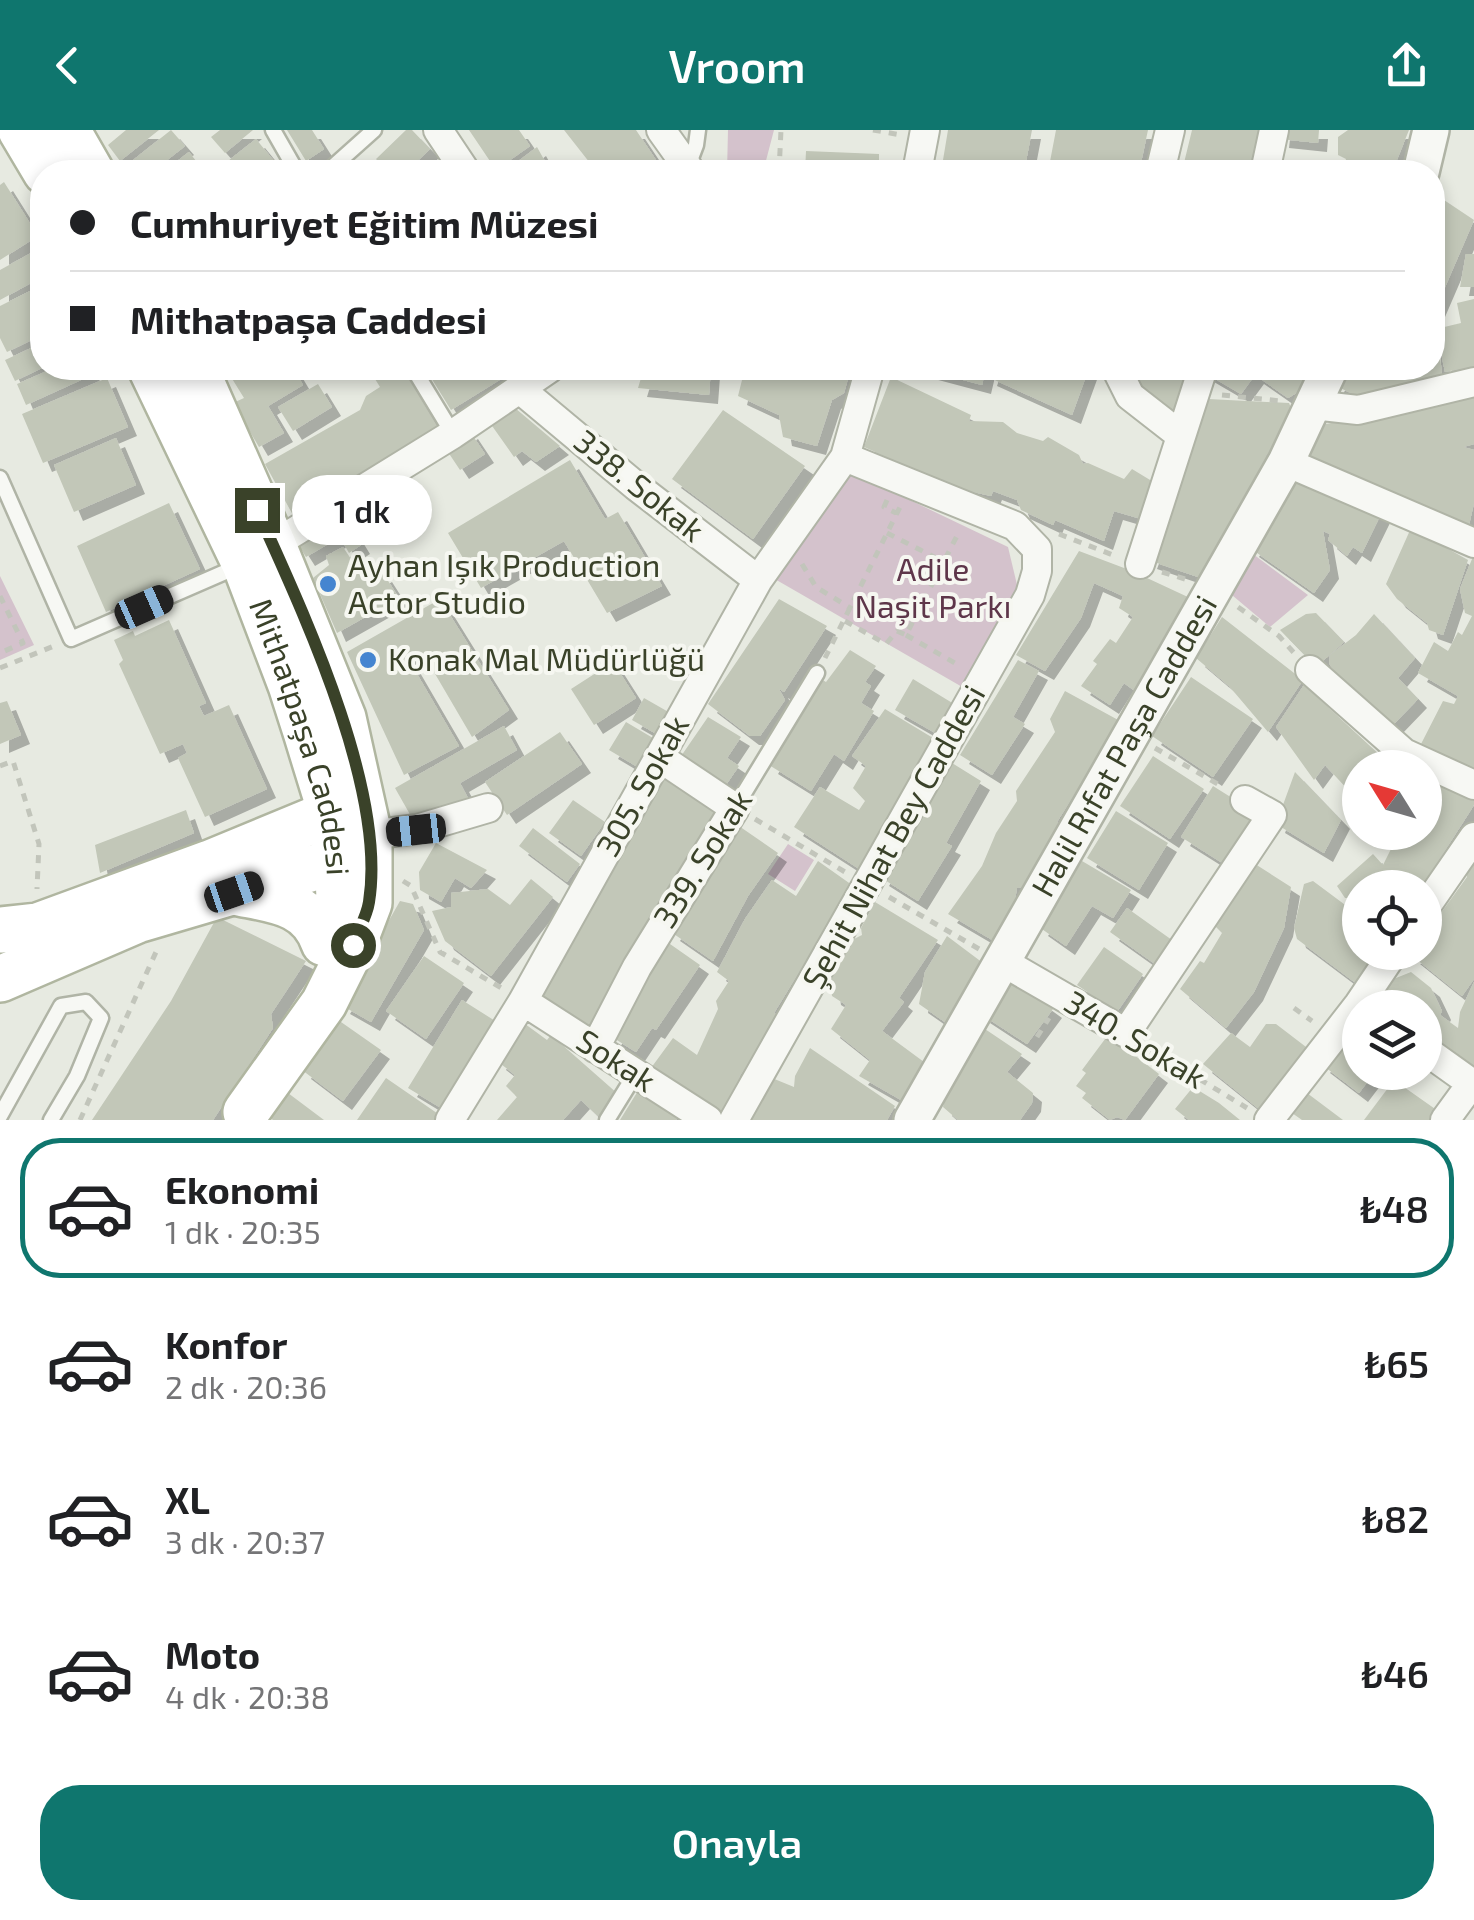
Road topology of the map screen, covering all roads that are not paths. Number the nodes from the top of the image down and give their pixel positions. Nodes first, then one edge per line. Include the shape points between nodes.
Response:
1 (22, 130) edge
2 (67, 130) edge
3 (272, 130) edge
4 (374, 130) edge
5 (438, 130) edge
6 (661, 130) edge
7 (698, 130) edge
8 (925, 130) edge
9 (1170, 130) edge
10 (1274, 130) edge
11 (1431, 130) edge
12 (39, 160) edge
13 (85, 160) edge
14 (289, 160) edge
15 (341, 160) edge
16 (458, 160) edge
17 (682, 160) edge
18 (692, 160) edge
19 (919, 160) edge
20 (1163, 160) edge
21 (1268, 160) edge
22 (1424, 160) edge
23 (158, 380) edge
24 (198, 380) edge
25 (420, 380) edge
26 (534, 380) edge
27 (866, 380) edge
28 (1122, 380) edge
29 (1199, 380) edge
30 (1324, 380) edge
31 (1474, 382) edge
32 (521, 390) junction
33 (1312, 405) junction
34 (453, 434) junction
35 (1180, 435) junction
36 (844, 457) junction
37 (1286, 462) junction
38 (0, 478) edge
39 (1474, 543) edge
40 (259, 554) junction
41 (1140, 564) dead end
42 (758, 580) junction
43 (1301, 660) road end
44 (816, 673) road end
45 (659, 758) junction
46 (1474, 785) edge
47 (1245, 800) road end
48 (488, 808) dead end
49 (735, 808) junction
50 (331, 812) junction
51 (1474, 837) edge
52 (353, 848) junction
53 (1442, 883) edge
54 (234, 892) junction
55 (37, 908) edge
56 (0, 930) edge
57 (324, 943) junction
58 (1003, 962) junction
59 (0, 979) edge
60 (523, 1001) junction
61 (1342, 1027) edge
62 (596, 1048) junction
63 (1442, 1062) edge
64 (636, 1074) junction
65 (1473, 1084) edge
66 (1260, 1115) edge
67 (0, 1116) edge
68 (244, 1116) edge
69 (52, 1120) edge
70 (450, 1120) edge
71 (606, 1120) edge
72 (708, 1120) edge
73 (734, 1120) edge
74 (912, 1120) edge
75 (1444, 1120) edge

1 - 12 main road
2 - 13 main road
3 - 14 lane
4 - 15 lane
5 - 16 street
6 - 17 street
7 - 18 lane
8 - 19 street
9 - 20 street
10 - 21 street
11 - 22 street
23 - 40 main road, Mithatpaşa Caddesi
24 - 40 main road, Mithatpaşa Caddesi
25 - 34 lane
26 - 32 street
27 - 36 street, 305. Sokak
28 - 35 street via 1130,396
29 - 35 street
30 - 33 street, Halil Rıfat Paşa Caddesi
31 - 33 street via 1358,410
32 - 34 street
32 - 42 street, 338. Sokak
33 - 37 street, Halil Rıfat Paşa Caddesi
34 - 40 street
35 - 41 street
36 - 42 street, 305. Sokak
36 - 73 street, Şehit Nihat Bey Caddesi via 959,520 1015,526 1037,549 1038,571
37 - 39 street
37 - 58 street, Halil Rıfat Paşa Caddesi
38 - 40 lane via 71,639
40 - 50 main road, Mithatpaşa Caddesi
40 - 52 main road, Mithatpaşa Caddesi via 343,718
42 - 45 street, 305. Sokak
43 - 46 street via 1404,753
44 - 49 lane, 339. Sokak
45 - 49 street
45 - 60 street, 305. Sokak
47 - 58 street, 340. Sokak via 1272,815 1126,1034
48 - 52 street
49 - 62 street, 339. Sokak via 636,968
50 - 52 main road via 351,818
50 - 55 main road via 210,863
51 - 53 street
52 - 54 main road
52 - 57 main road, Mithatpaşa Caddesi
52 - 68 main road, Mithatpaşa Caddesi via 369,903 353,945 324,1003
54 - 57 main road via 290,904 317,922
54 - 59 main road via 138,920
55 - 56 main road via 38,926
57 - 68 main road, Mithatpaşa Caddesi via 308,996
58 - 74 street, Halil Rıfat Paşa Caddesi
60 - 62 street, Sokak
60 - 70 street, 305. Sokak
61 - 66 street
62 - 64 street, Sokak
63 - 65 street
64 - 71 lane
64 - 72 street, Sokak
65 - 75 street
67 - 69 lane via 61,1006 86,1002 101,1018

